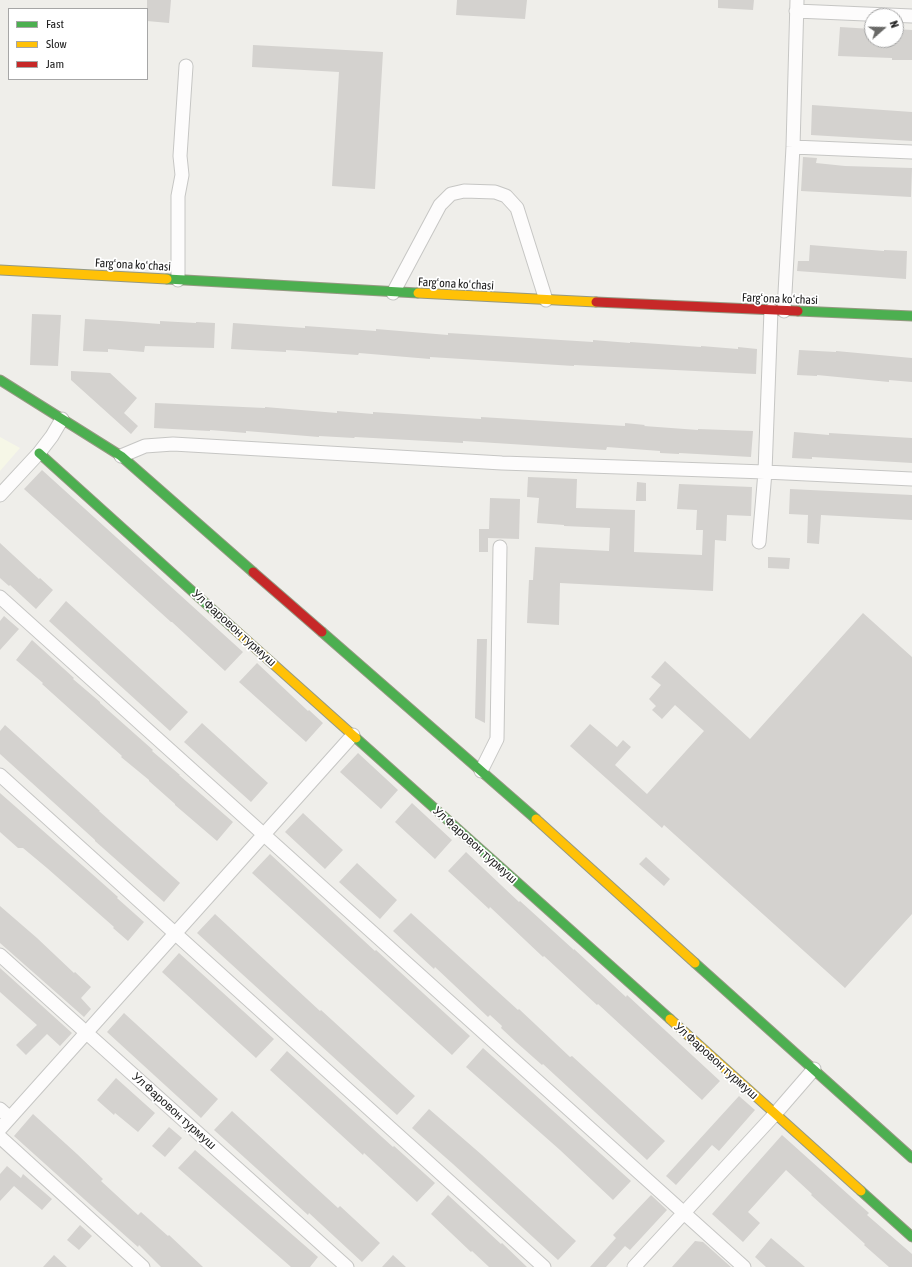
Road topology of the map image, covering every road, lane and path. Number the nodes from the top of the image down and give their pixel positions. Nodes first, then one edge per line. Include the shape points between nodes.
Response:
1 (796, 5) edge
2 (912, 16) edge
3 (186, 66) dead end
4 (793, 147) junction
5 (912, 152) edge
6 (0, 270) edge
7 (178, 280) junction
8 (393, 293) junction
9 (546, 300) junction
10 (777, 311) junction
11 (912, 316) edge
12 (0, 380) edge
13 (62, 419) junction
14 (39, 452) junction
15 (121, 456) junction
16 (765, 472) junction
17 (912, 479) edge
18 (0, 495) edge
19 (759, 542) dead end
20 (500, 547) dead end
21 (0, 597) edge
22 (353, 735) junction
23 (481, 771) junction
24 (0, 775) edge
25 (264, 835) junction
26 (175, 934) junction
27 (0, 954) edge
28 (87, 1033) junction
29 (814, 1069) junction
30 (0, 1109) edge
31 (775, 1114) junction
32 (10, 1118) junction
33 (0, 1129) edge
34 (0, 1137) edge
35 (912, 1158) edge
36 (684, 1213) junction
37 (912, 1237) edge
38 (144, 1267) edge
39 (347, 1267) edge
40 (544, 1267) edge
41 (634, 1267) edge
42 (744, 1267) edge

1 - 2 street
1 - 4 street
3 - 7 street via 180,156 182,175 178,196
4 - 5 street
4 - 10 street
6 - 7 street, Fargʻona koʻchasi
7 - 8 street, Fargʻona koʻchasi
8 - 9 street, Fargʻona koʻchasi
8 - 9 street via 440,204 451,194 464,191 495,192 506,196 517,208
9 - 10 street, Fargʻona koʻchasi
10 - 11 street, Fargʻona koʻchasi
10 - 16 street
12 - 13 street
13 - 14 street
13 - 15 street
14 - 18 street
14 - 22 street, Ул Фаровон турмуш
15 - 16 street via 145,446 173,444 502,463
15 - 23 street
16 - 17 street
16 - 19 street
20 - 23 street via 497,739
21 - 25 street
22 - 25 street
22 - 31 street, Ул Фаровон турмуш
23 - 29 street
24 - 26 street
25 - 26 street
25 - 36 street
26 - 28 street
26 - 40 street
27 - 28 street, Ул Фаровон турмуш
28 - 32 street
28 - 39 street, Ул Фаровон турмуш
29 - 31 street
29 - 35 street
30 - 32 street
31 - 36 street
31 - 37 street, Ул Фаровон турмуш
32 - 33 street
34 - 38 street
36 - 41 street
36 - 42 street

